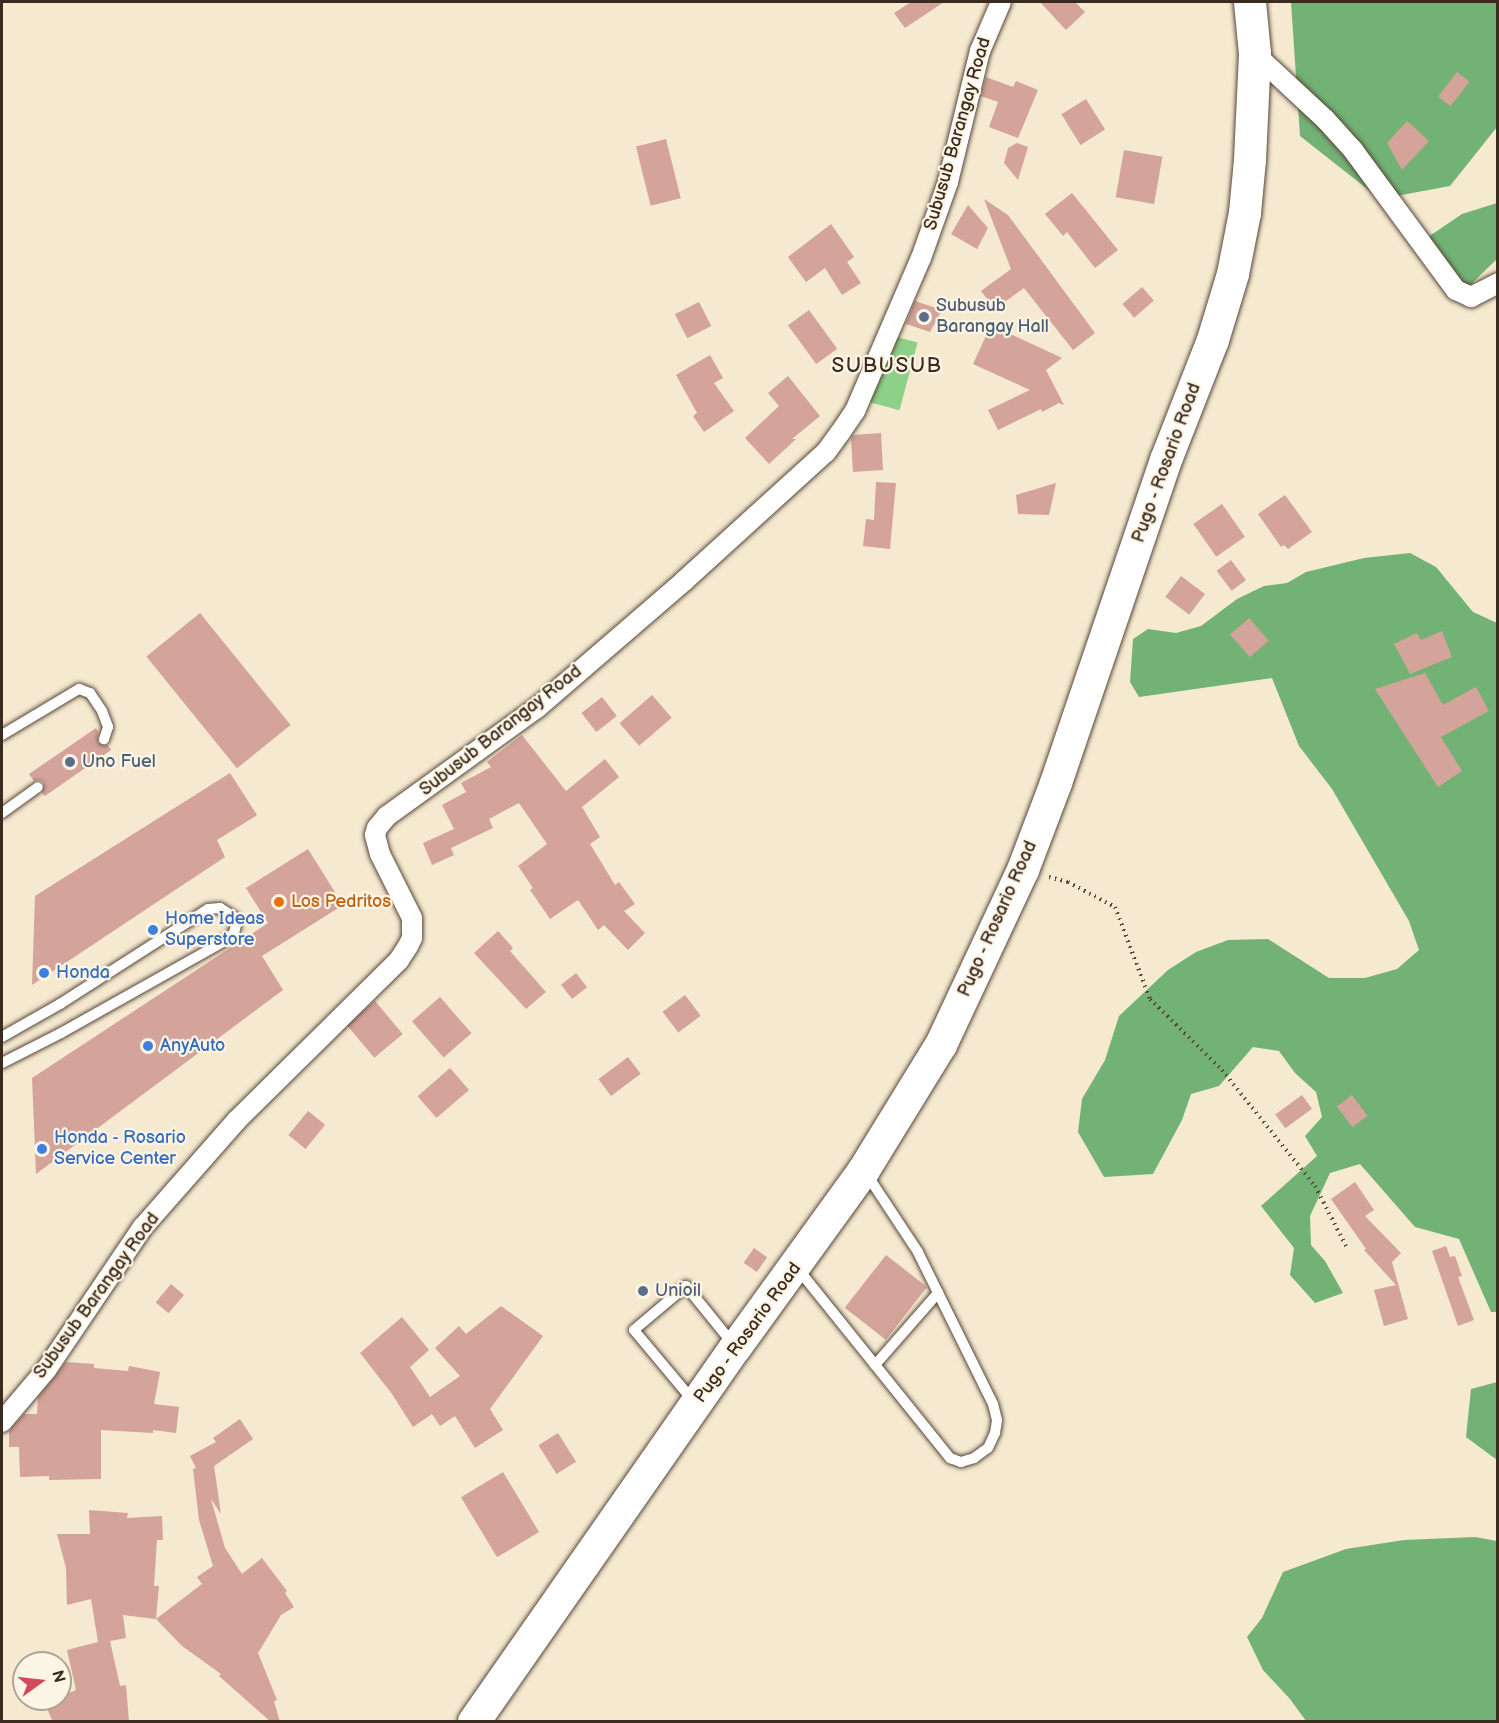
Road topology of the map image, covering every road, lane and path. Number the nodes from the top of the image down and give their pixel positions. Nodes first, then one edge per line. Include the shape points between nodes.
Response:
1 (1001, 2) edge
2 (1250, 2) edge
3 (1255, 54) junction
4 (1497, 282) edge
5 (2, 735) edge
6 (104, 739) dead end
7 (38, 787) dead end
8 (2, 813) edge
9 (1023, 870) junction
10 (2, 1037) edge
11 (2, 1063) edge
12 (864, 1170) junction
13 (1347, 1248) dead end
14 (796, 1267) junction
15 (938, 1293) junction
16 (736, 1347) junction
17 (875, 1365) junction
18 (696, 1405) junction
19 (2, 1422) edge
20 (474, 1722) edge

1 - 19 street, Subusub Barangay Road via 980,51 948,182 921,258 855,411 840,433 826,452 684,581 537,708 387,816 375,835 380,854 412,918 408,946 399,960 236,1121 143,1227 46,1370
2 - 3 main road, Pugo - Rosario Road
3 - 4 street via 1353,150 1456,290 1472,297
3 - 9 main road, Pugo - Rosario Road via 1245,213 1233,274 1213,340 1166,460
5 - 6 lane via 79,689 90,693 102,711 108,727
7 - 8 lane
9 - 12 main road, Pugo - Rosario Road via 941,1045
9 - 13 path via 1068,882 1114,907 1150,999 1222,1070 1315,1186
10 - 11 lane via 208,909 220,908 234,917 234,933 223,942
12 - 14 main road, Pugo - Rosario Road
12 - 15 lane via 918,1252
14 - 16 main road, Pugo - Rosario Road
14 - 17 lane
15 - 17 lane
15 - 17 lane via 993,1404 997,1420 988,1448 961,1462 950,1458
16 - 18 main road, Pugo - Rosario Road
16 - 18 lane via 686,1286 634,1330
18 - 20 main road, Pugo - Rosario Road

